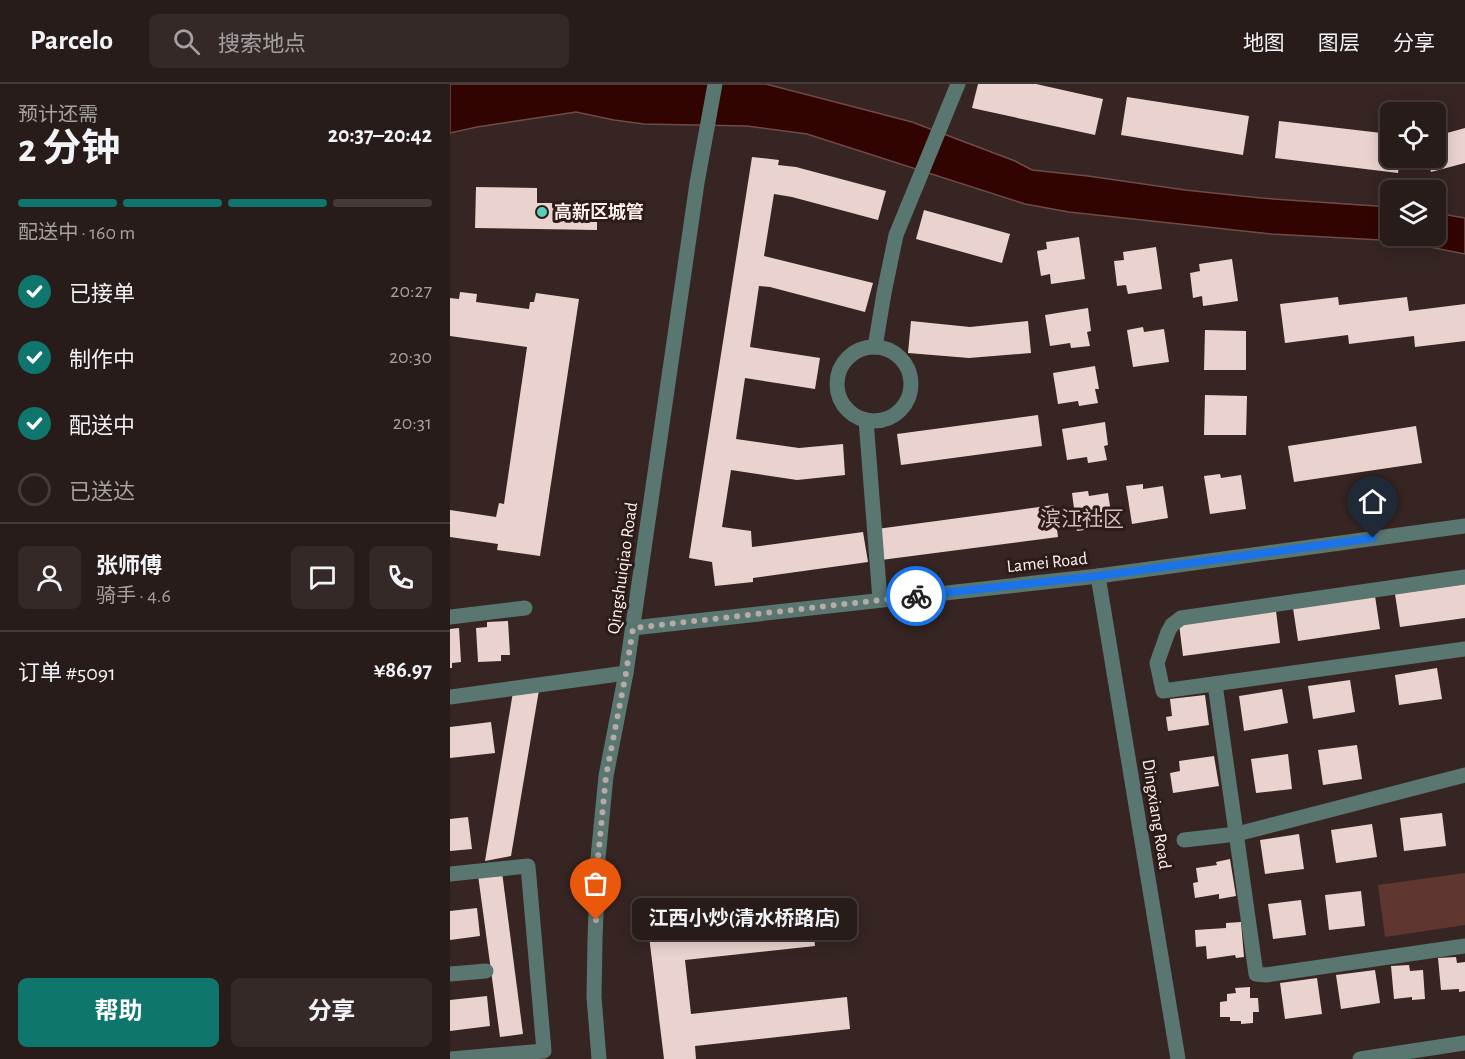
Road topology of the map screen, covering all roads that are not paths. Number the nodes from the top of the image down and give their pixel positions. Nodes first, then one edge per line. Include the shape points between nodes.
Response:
1 (715, 84) edge
2 (958, 84) edge
3 (875, 347) junction
4 (866, 420) junction
5 (1465, 526) edge
6 (1098, 576) junction
7 (1465, 577) edge
8 (880, 600) junction
9 (525, 608) dead end
10 (450, 617) edge
11 (633, 628) junction
12 (1465, 649) edge
13 (626, 673) junction
14 (1215, 684) junction
15 (450, 697) edge
16 (1465, 775) edge
17 (1237, 834) junction
18 (1184, 840) dead end
19 (450, 874) edge
20 (1465, 946) edge
21 (486, 971) dead end
22 (450, 974) edge
23 (1465, 1043) edge
24 (1394, 1056) edge
25 (450, 1059) edge
26 (599, 1059) edge
27 (1178, 1059) edge
28 (1360, 1059) edge

1 - 11 street, Qingshuiqiao Road via 697,183
2 - 3 street via 896,235
3 - 4 street via 854,353 840,369 837,380 837,390 847,410
3 - 4 street via 898,356 910,376 911,388 900,410 890,417
4 - 8 street
5 - 6 street, Lamei Road
6 - 8 street, Lamei Road
6 - 27 street, Dingxiang Road
7 - 14 street via 1181,618 1168,632 1157,663 1163,692
8 - 11 street, Lamei Road
9 - 10 street
11 - 13 street, Qingshuiqiao Road
12 - 14 street
13 - 15 street
13 - 26 street, Qingshuiqiao Road via 606,776 598,858 594,997
14 - 17 street
16 - 17 street
17 - 18 street
17 - 20 street via 1256,974
19 - 25 street via 528,866 544,1052
21 - 22 street
23 - 24 street
24 - 28 street

